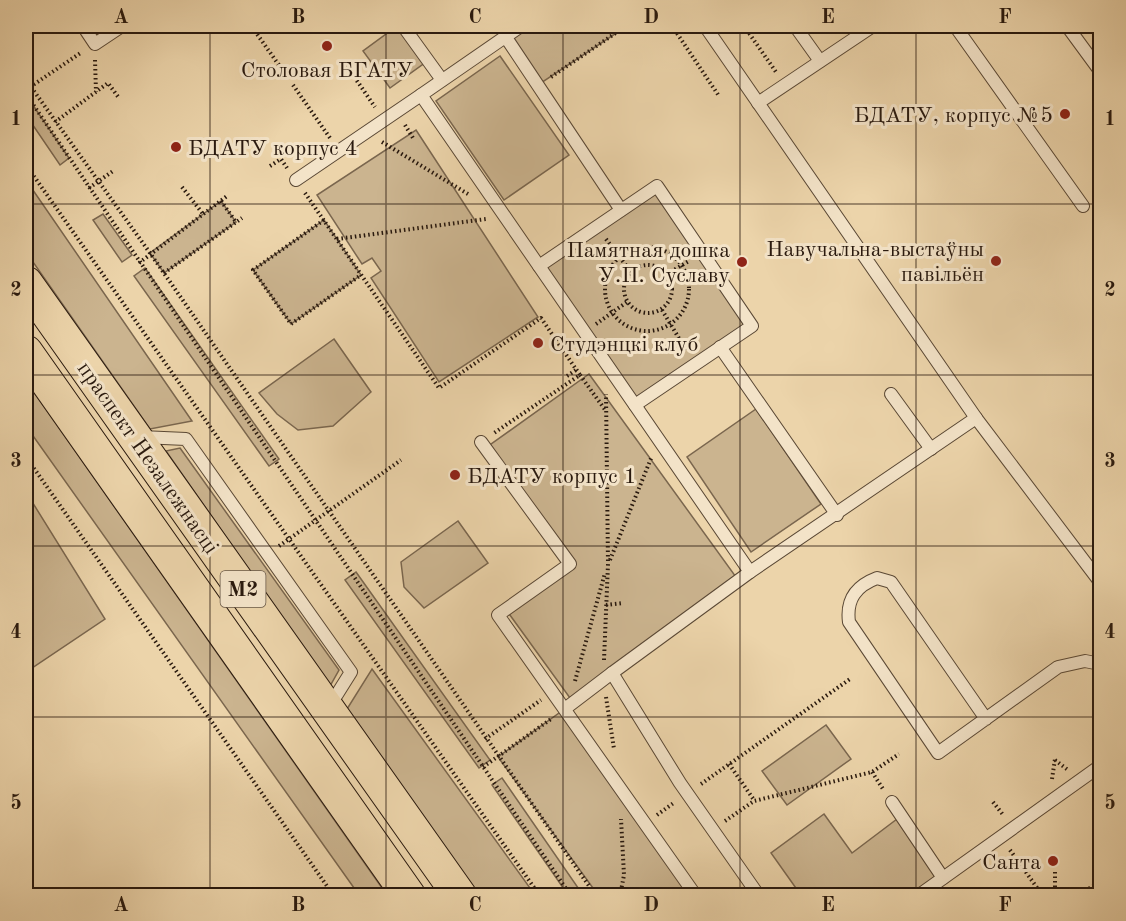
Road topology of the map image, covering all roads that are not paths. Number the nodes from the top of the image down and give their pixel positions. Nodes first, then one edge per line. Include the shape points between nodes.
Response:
1 (83, 26) edge
2 (122, 26) edge
3 (403, 26) edge
4 (521, 26) edge
5 (705, 26) edge
6 (795, 26) edge
7 (873, 26) edge
8 (955, 26) edge
9 (1067, 26) edge
10 (505, 36) junction
11 (820, 61) junction
12 (1101, 71) edge
13 (442, 80) junction
14 (421, 95) junction
15 (758, 103) junction
16 (296, 180) road end
17 (1083, 206) dead end
18 (621, 210) junction
19 (539, 266) junction
20 (26, 283) edge
21 (720, 347) junction
22 (26, 352) edge
23 (891, 394) dead end
24 (635, 405) junction
25 (976, 418) junction
26 (135, 437) junction
27 (481, 442) road end
28 (931, 449) junction
29 (837, 514) junction
30 (750, 572) junction
31 (1101, 582) edge
32 (1101, 664) edge
33 (607, 677) junction
34 (328, 708) junction
35 (566, 708) junction
36 (986, 719) junction
37 (1101, 766) edge
38 (892, 802) dead end
39 (943, 878) junction
40 (409, 896) edge
41 (460, 896) edge
42 (696, 896) edge
43 (759, 896) edge
44 (918, 896) edge

1 - 2 lane via 95,44
3 - 13 lane
4 - 10 lane
5 - 15 lane
6 - 11 lane
7 - 11 lane
8 - 17 lane
9 - 12 lane
10 - 13 lane
10 - 18 lane
11 - 15 lane
13 - 14 lane
14 - 16 lane
14 - 19 lane
15 - 25 lane
18 - 19 lane
18 - 21 lane via 657,186 752,326
19 - 24 lane
20 - 26 main road, праспект Незалежнасці / М2
21 - 24 lane
21 - 29 lane
22 - 40 main road, праспект Незалежнасці / М2
23 - 28 lane
24 - 30 lane
25 - 28 lane
25 - 31 lane
26 - 34 main road, праспект Незалежнасці / М2
26 - 34 lane via 186,439 268,554 351,672
27 - 35 lane via 570,564 498,615
28 - 29 lane
29 - 30 lane
30 - 33 lane
32 - 36 lane via 1085,661 1058,667
33 - 35 lane
33 - 43 lane
34 - 41 main road, праспект Незалежнасці / М2
35 - 42 lane
36 - 36 lane via 938,753 849,622 847,610 861,584 877,578 891,582
37 - 39 lane
38 - 39 lane
39 - 44 lane

